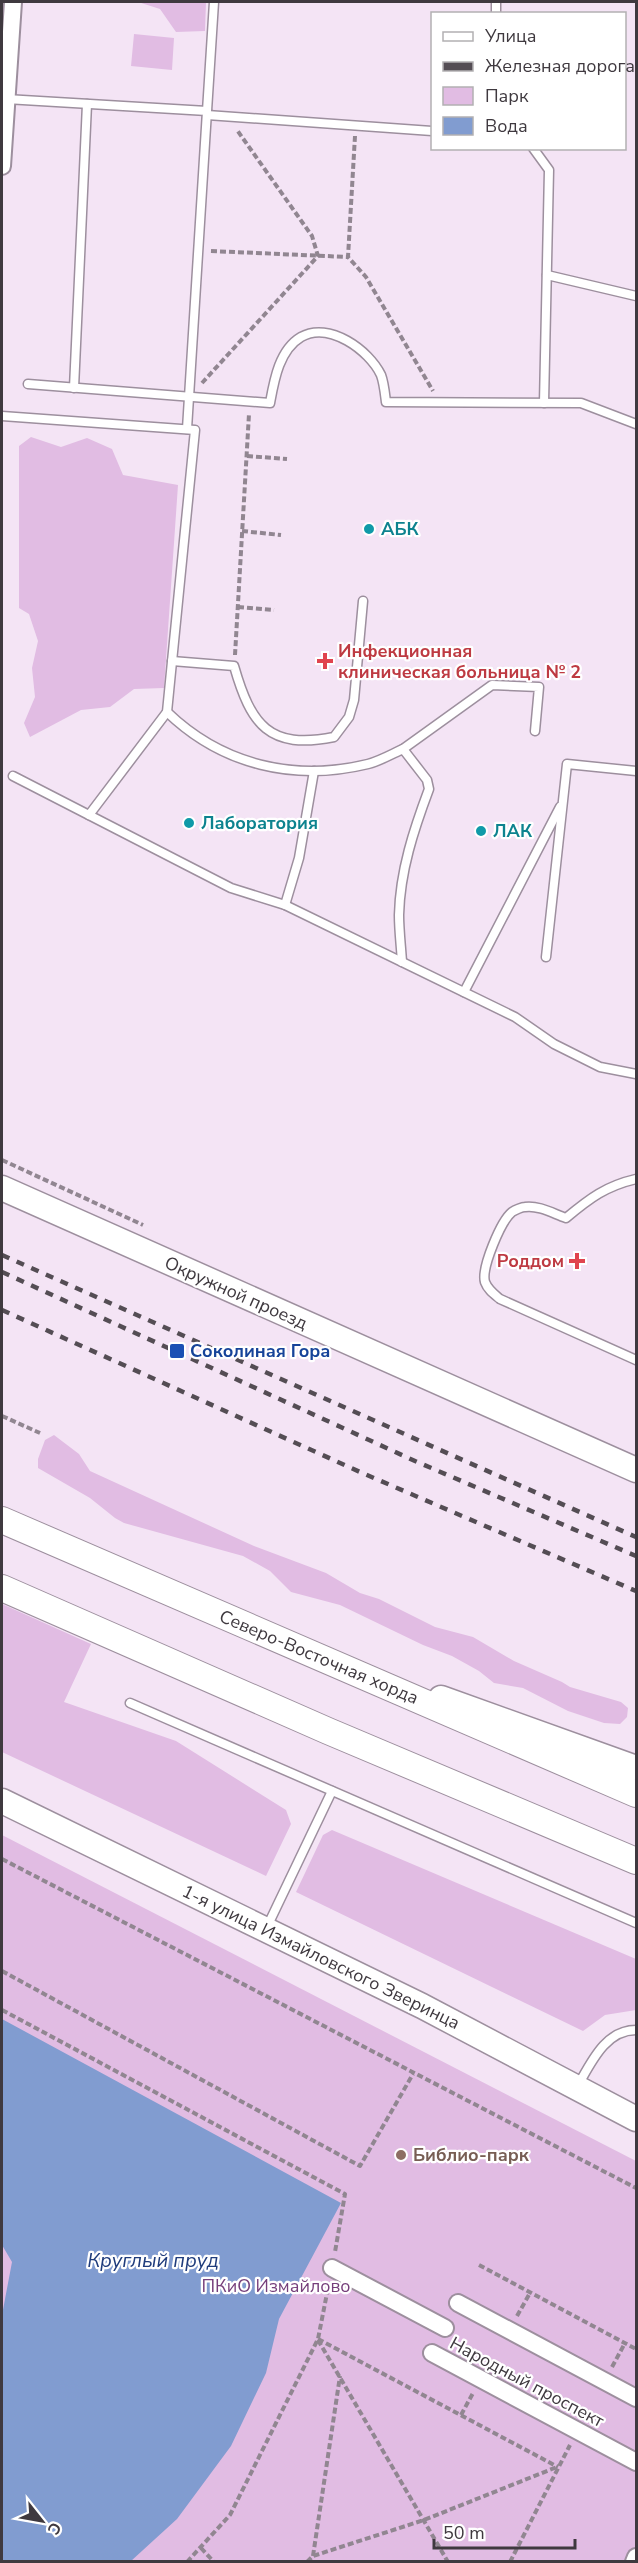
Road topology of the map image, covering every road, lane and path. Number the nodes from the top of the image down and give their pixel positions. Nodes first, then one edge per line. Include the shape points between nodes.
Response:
1 (13, 2) edge
2 (214, 2) edge
3 (6, 99) junction
4 (87, 104) junction
5 (207, 113) junction
6 (228, 117) junction
7 (355, 126) junction
8 (431, 131) edge
9 (534, 150) edge
10 (2, 166) edge
11 (198, 250) junction
12 (318, 256) junction
13 (348, 257) junction
14 (547, 275) junction
15 (636, 296) edge
16 (28, 384) dead end
17 (74, 388) junction
18 (189, 398) junction
19 (250, 401) junction
20 (439, 403) junction
21 (544, 404) junction
22 (2, 416) edge
23 (636, 424) edge
24 (187, 429) junction
25 (247, 456) junction
26 (287, 459) dead end
27 (242, 531) junction
28 (280, 535) dead end
29 (363, 601) dead end
30 (238, 607) junction
31 (274, 610) dead end
32 (172, 661) junction
33 (234, 666) junction
34 (167, 712) junction
35 (535, 731) dead end
36 (403, 749) junction
37 (314, 771) junction
38 (636, 771) edge
39 (13, 776) dead end
40 (563, 802) junction
41 (89, 815) junction
42 (285, 905) junction
43 (546, 957) dead end
44 (402, 962) junction
45 (464, 992) junction
46 (636, 1074) edge
47 (636, 1179) edge
48 (2, 1188) edge
49 (636, 1360) edge
50 (2, 1416) edge
51 (40, 1433) dead end
52 (636, 1470) edge
53 (2, 1520) edge
54 (2, 1588) edge
55 (278, 1640) junction
56 (130, 1702) dead end
57 (636, 1768) edge
58 (332, 1791) junction
59 (636, 1794) edge
60 (2, 1801) edge
61 (2, 1859) edge
62 (636, 1861) edge
63 (636, 1923) edge
64 (266, 1929) junction
65 (2, 1971) edge
66 (2, 2010) edge
67 (636, 2030) edge
68 (413, 2074) junction
69 (577, 2088) junction
70 (636, 2119) edge
71 (636, 2188) edge
72 (345, 2194) dead end
73 (478, 2265) dead end
74 (332, 2268) dead end
75 (530, 2293) junction
76 (459, 2303) dead end
77 (445, 2328) dead end
78 (510, 2330) junction
79 (318, 2339) junction
80 (625, 2343) junction
81 (636, 2349) edge
82 (432, 2353) dead end
83 (340, 2376) junction
84 (480, 2379) junction
85 (605, 2381) junction
86 (636, 2398) edge
87 (461, 2415) junction
88 (578, 2430) junction
89 (636, 2462) edge
90 (558, 2467) junction
91 (424, 2520) junction
92 (201, 2548) junction
93 (313, 2556) junction
94 (636, 2557) edge
95 (188, 2562) edge
96 (214, 2562) edge
97 (307, 2562) edge
98 (448, 2562) edge
99 (510, 2562) edge
100 (634, 2562) edge

1 - 3 street
2 - 5 lane
3 - 4 lane
3 - 10 street
4 - 5 lane
4 - 17 lane
5 - 6 lane
5 - 11 lane
6 - 7 lane
6 - 12 path via 312,236
7 - 8 lane
7 - 13 path
9 - 14 lane via 549,170
11 - 12 path
11 - 18 lane
12 - 13 path
12 - 18 path
13 - 20 path via 366,277
14 - 15 lane
14 - 21 lane
16 - 17 lane
17 - 18 lane
18 - 19 lane
18 - 24 lane
19 - 20 lane via 270,403 274,378 285,354 301,337 326,333 348,340 367,355 381,376 386,402
19 - 25 path
20 - 21 lane
21 - 23 lane via 581,403
22 - 24 lane
24 - 32 lane via 195,430
25 - 26 path
25 - 27 path
27 - 28 path
27 - 30 path
29 - 33 lane via 354,700 349,717 334,737 308,742 286,738 259,723 244,699
30 - 31 path
30 - 33 path
32 - 33 lane
32 - 34 lane
34 - 37 lane via 201,740 237,759 292,772
34 - 41 lane
35 - 36 lane via 538,687 492,685
36 - 37 lane via 370,764
36 - 44 lane via 427,780 429,789 402,880
37 - 42 lane via 299,858
38 - 40 lane via 567,764
39 - 41 lane
40 - 43 lane
40 - 45 lane
41 - 42 lane via 231,888
42 - 44 lane
44 - 45 lane
45 - 46 lane via 600,1066
47 - 49 lane via 614,1184 566,1218 538,1208 525,1207 513,1212 503,1224 484,1269 490,1292 500,1299
48 - 52 street, Окружной проезд
50 - 51 path
53 - 55 main road, Северо-Восточная хорда
54 - 62 main road
55 - 57 street
55 - 59 main road, Северо-Восточная хорда
56 - 58 lane
58 - 63 lane
58 - 64 lane
60 - 64 street, 1-я улица Измайловского Зверинца
61 - 68 path
64 - 69 street, 1-я улица Измайловского Зверинца
65 - 68 path via 360,2166
66 - 72 path
67 - 69 lane via 624,2030 599,2049
68 - 71 path
69 - 70 street, 1-я улица Измайловского Зверинца
73 - 75 path
74 - 77 street, Народный проспект
75 - 78 path
75 - 80 path
76 - 78 street, Народный проспект
78 - 85 street, Народный проспект
79 - 83 path
79 - 87 path
79 - 92 path via 230,2515
80 - 81 path
80 - 85 path
82 - 84 street, Народный проспект
83 - 91 path
83 - 93 path
84 - 87 path
84 - 88 street, Народный проспект
85 - 86 street, Народный проспект
87 - 90 path
88 - 89 street, Народный проспект
88 - 90 path
90 - 91 path
90 - 99 path
91 - 93 path
91 - 98 path
92 - 95 path
92 - 96 path
93 - 97 path
94 - 100 street

